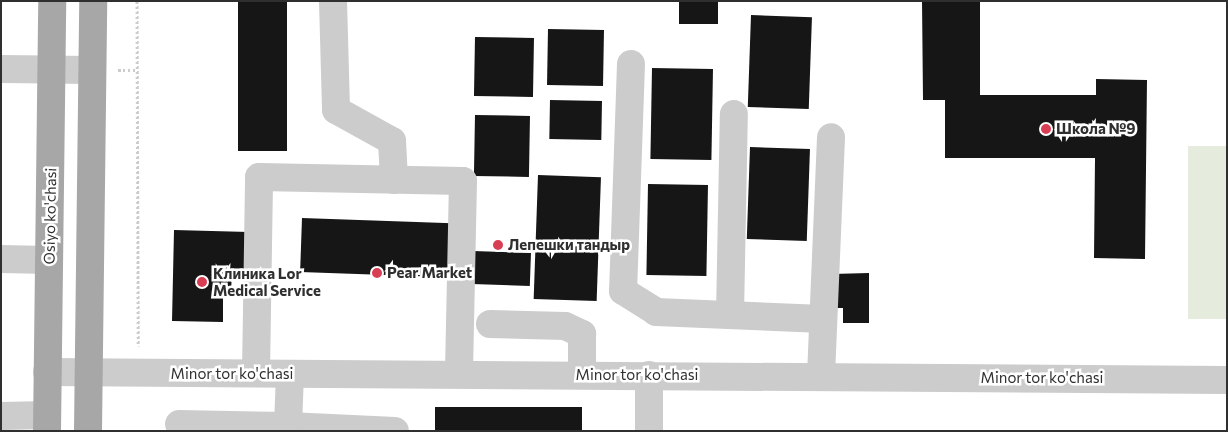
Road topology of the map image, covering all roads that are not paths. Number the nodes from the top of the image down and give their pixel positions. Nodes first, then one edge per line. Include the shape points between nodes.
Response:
1 (52, 1) edge
2 (93, 1) edge
3 (333, 1) edge
4 (631, 64) dead end
5 (1, 69) edge
6 (51, 69) junction
7 (92, 70) junction
8 (734, 114) dead end
9 (830, 137) dead end
10 (394, 180) junction
11 (1, 259) edge
12 (49, 260) junction
13 (730, 315) junction
14 (823, 319) junction
15 (490, 324) dead end
16 (47, 372) junction
17 (89, 372) junction
18 (256, 373) junction
19 (290, 374) junction
20 (459, 374) junction
21 (582, 375) junction
22 (649, 375) junction
23 (821, 376) junction
24 (1227, 380) edge
25 (1, 416) edge
26 (47, 423) edge
27 (179, 424) dead end
28 (288, 426) junction
29 (88, 431) edge
30 (395, 431) edge
31 (649, 431) edge

1 - 6 main road, Osiyo ko'chasi
2 - 7 main road
3 - 10 street via 336,110 392,141
4 - 13 street via 623,291 656,312
5 - 6 street
6 - 7 street
6 - 12 main road, Osiyo ko'chasi
7 - 17 main road
8 - 13 street
9 - 14 street
10 - 18 street via 259,177
10 - 20 street via 462,181
11 - 12 street
12 - 16 main road, Osiyo ko'chasi
13 - 14 street
14 - 23 street
15 - 21 street via 565,326 582,334
16 - 17 street, Minor tor ko'chasi
16 - 26 main road, Osiyo ko'chasi
17 - 18 street, Minor tor ko'chasi
17 - 29 main road
18 - 19 street, Minor tor ko'chasi
19 - 20 street, Minor tor ko'chasi
19 - 28 street
20 - 21 street, Minor tor ko'chasi
21 - 22 street, Minor tor ko'chasi
22 - 23 street, Minor tor ko'chasi
22 - 31 street
23 - 24 street, Minor tor ko'chasi
25 - 26 street
27 - 28 street
28 - 30 street

